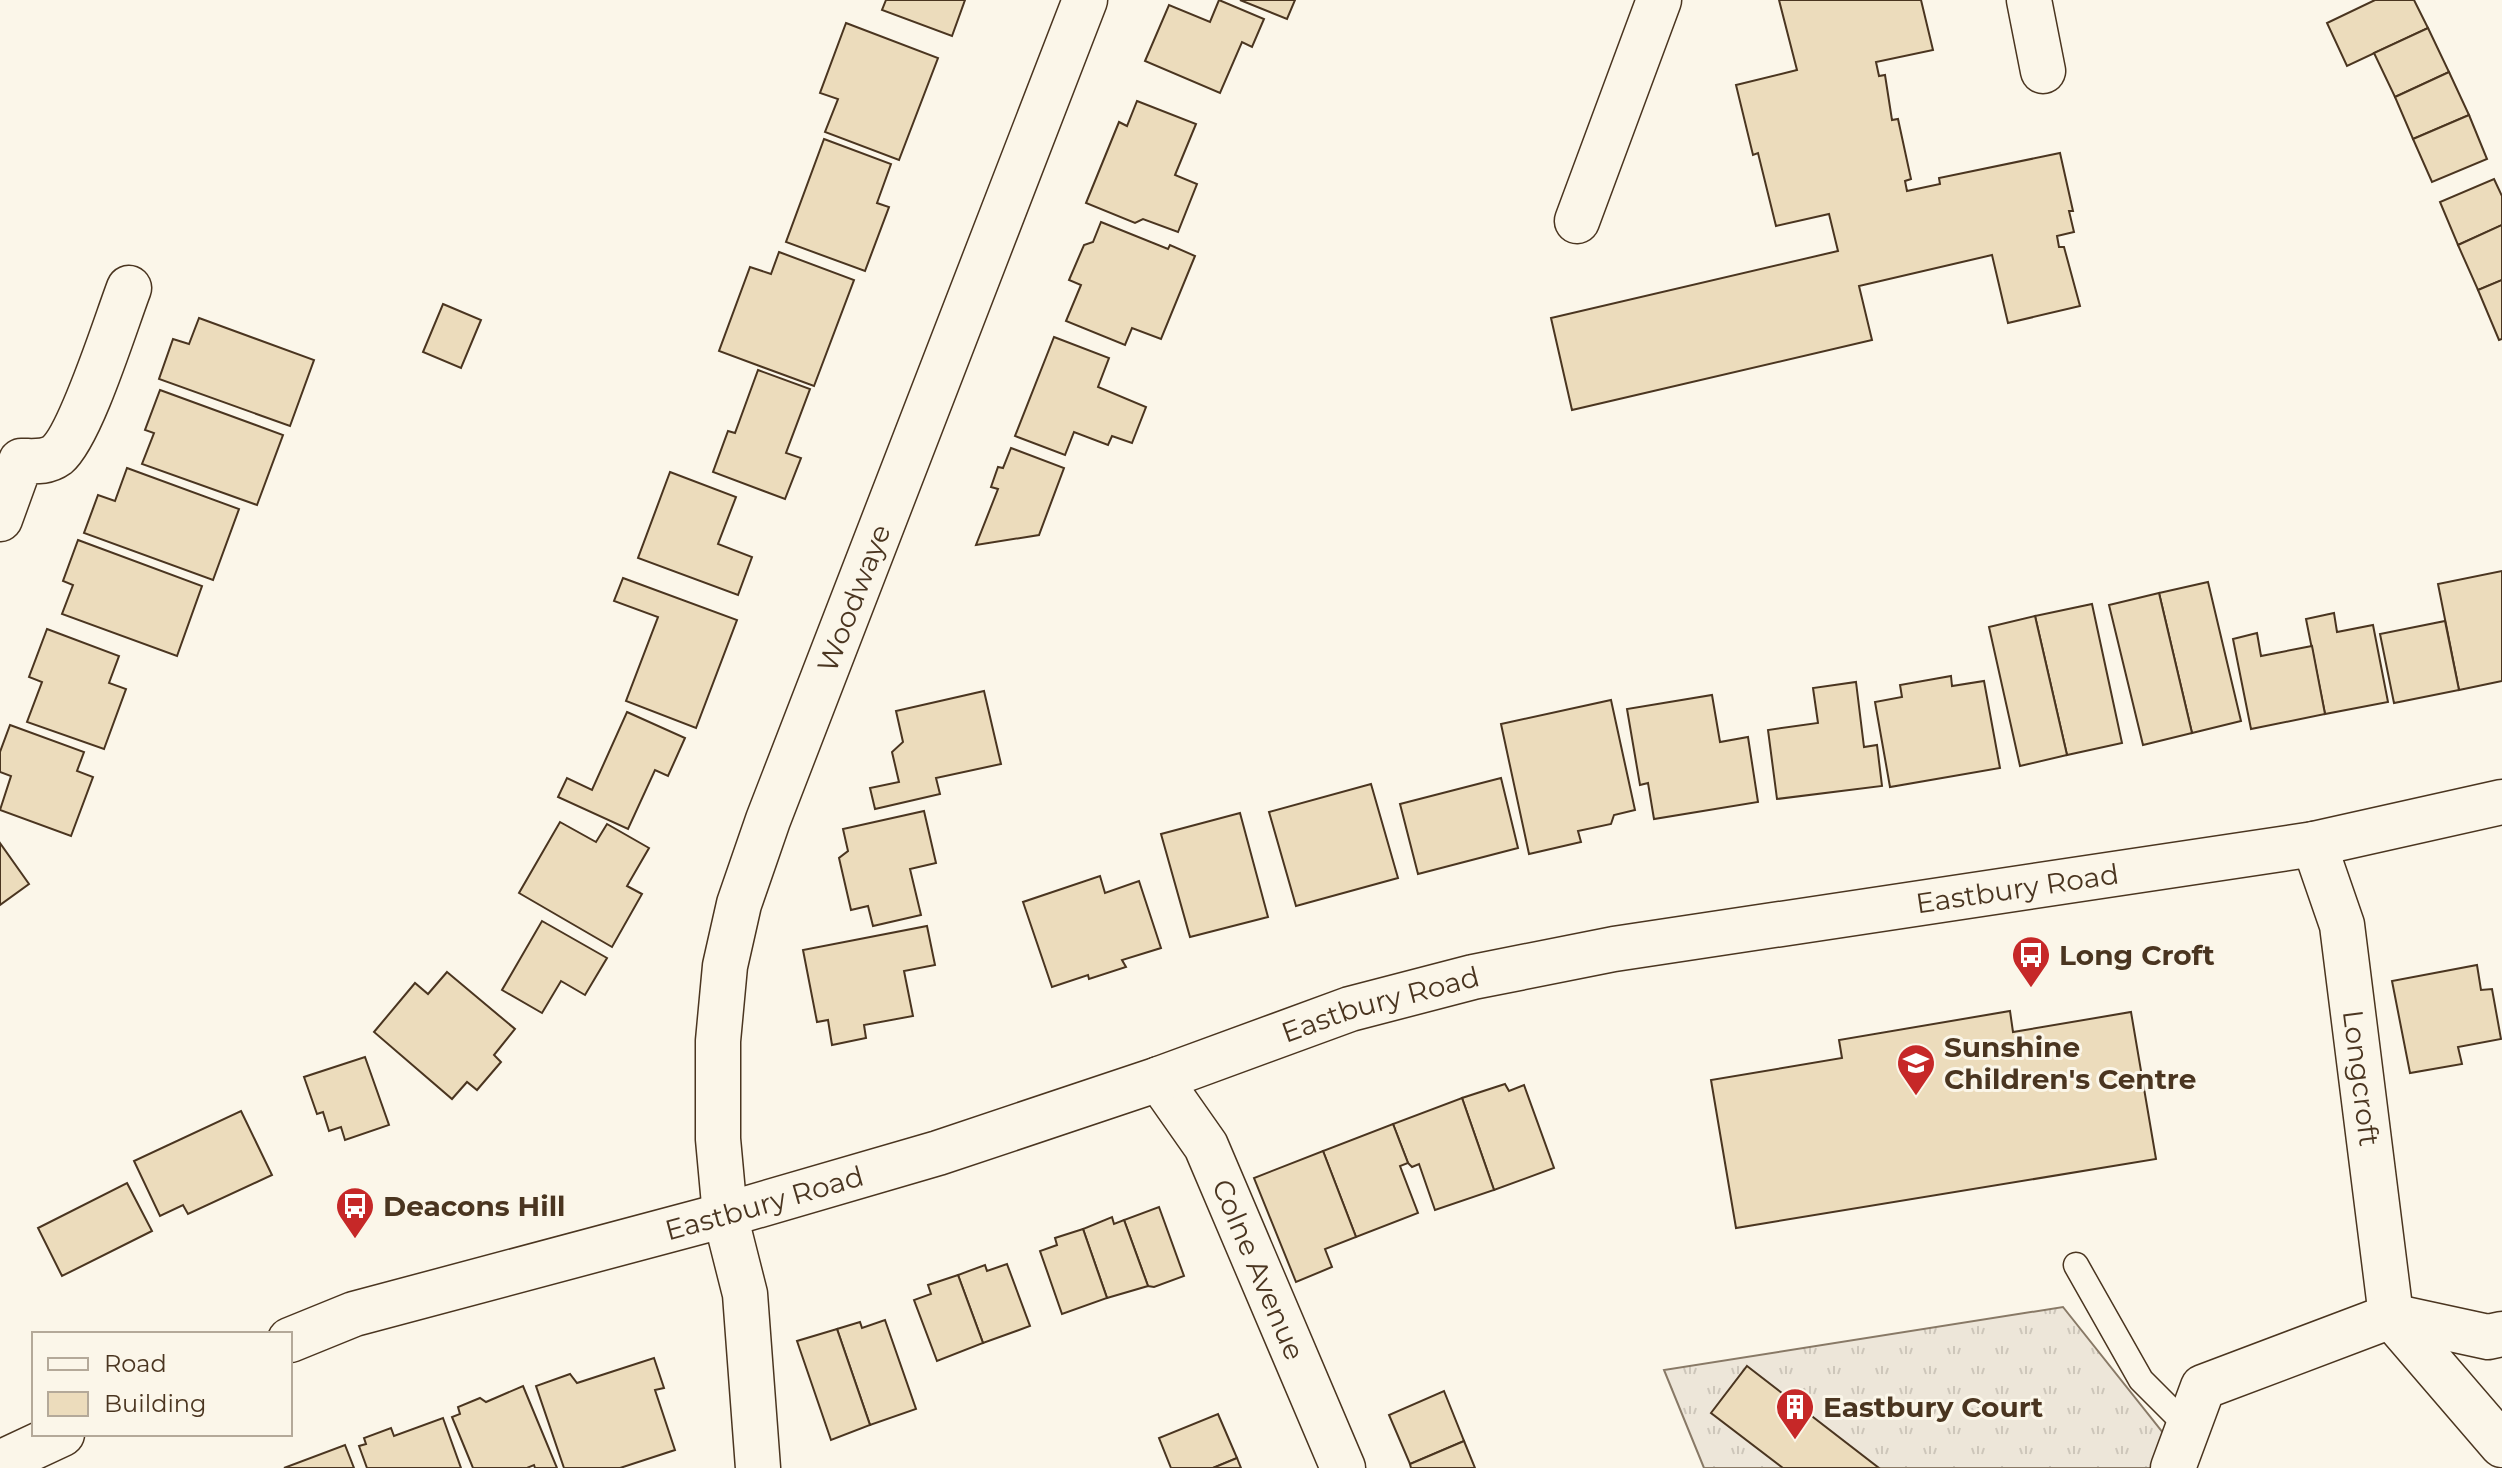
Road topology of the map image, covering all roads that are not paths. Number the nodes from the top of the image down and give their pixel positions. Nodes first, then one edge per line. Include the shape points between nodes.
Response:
1 (1085, 0) edge
2 (1659, 0) edge
3 (2029, 0) edge
4 (2043, 71) dead end
5 (1577, 221) dead end
6 (129, 288) dead end
7 (10, 455) edge
8 (0, 519) edge
9 (2502, 802) edge
10 (2314, 844) junction
11 (1159, 1079) junction
12 (725, 1215) junction
13 (2076, 1265) dead end
14 (2391, 1316) junction
15 (2502, 1334) edge
16 (292, 1339) edge
17 (2188, 1427) junction
18 (58, 1436) edge
19 (2502, 1445) edge
20 (0, 1463) edge
21 (758, 1468) edge
22 (1343, 1468) edge
23 (2173, 1468) edge

1 - 12 street, Woodwaye via 739,904 725,966 718,1041
2 - 5 street
3 - 4 street
6 - 7 street via 67,443 44,462
7 - 8 street
9 - 10 street, Eastbury Road
10 - 11 street, Eastbury Road via 1614,949 1489,974 1350,1009
10 - 14 street, Longcroft via 2342,925
11 - 12 street, Eastbury Road via 938,1153
11 - 22 street, Colne Avenue via 1206,1146
12 - 16 street, Eastbury Road via 354,1314
12 - 21 street, Woodwaye via 745,1294
13 - 17 lane via 2141,1380
14 - 15 street via 2488,1337
14 - 17 street via 2203,1387
14 - 19 street
17 - 23 street
18 - 20 street

